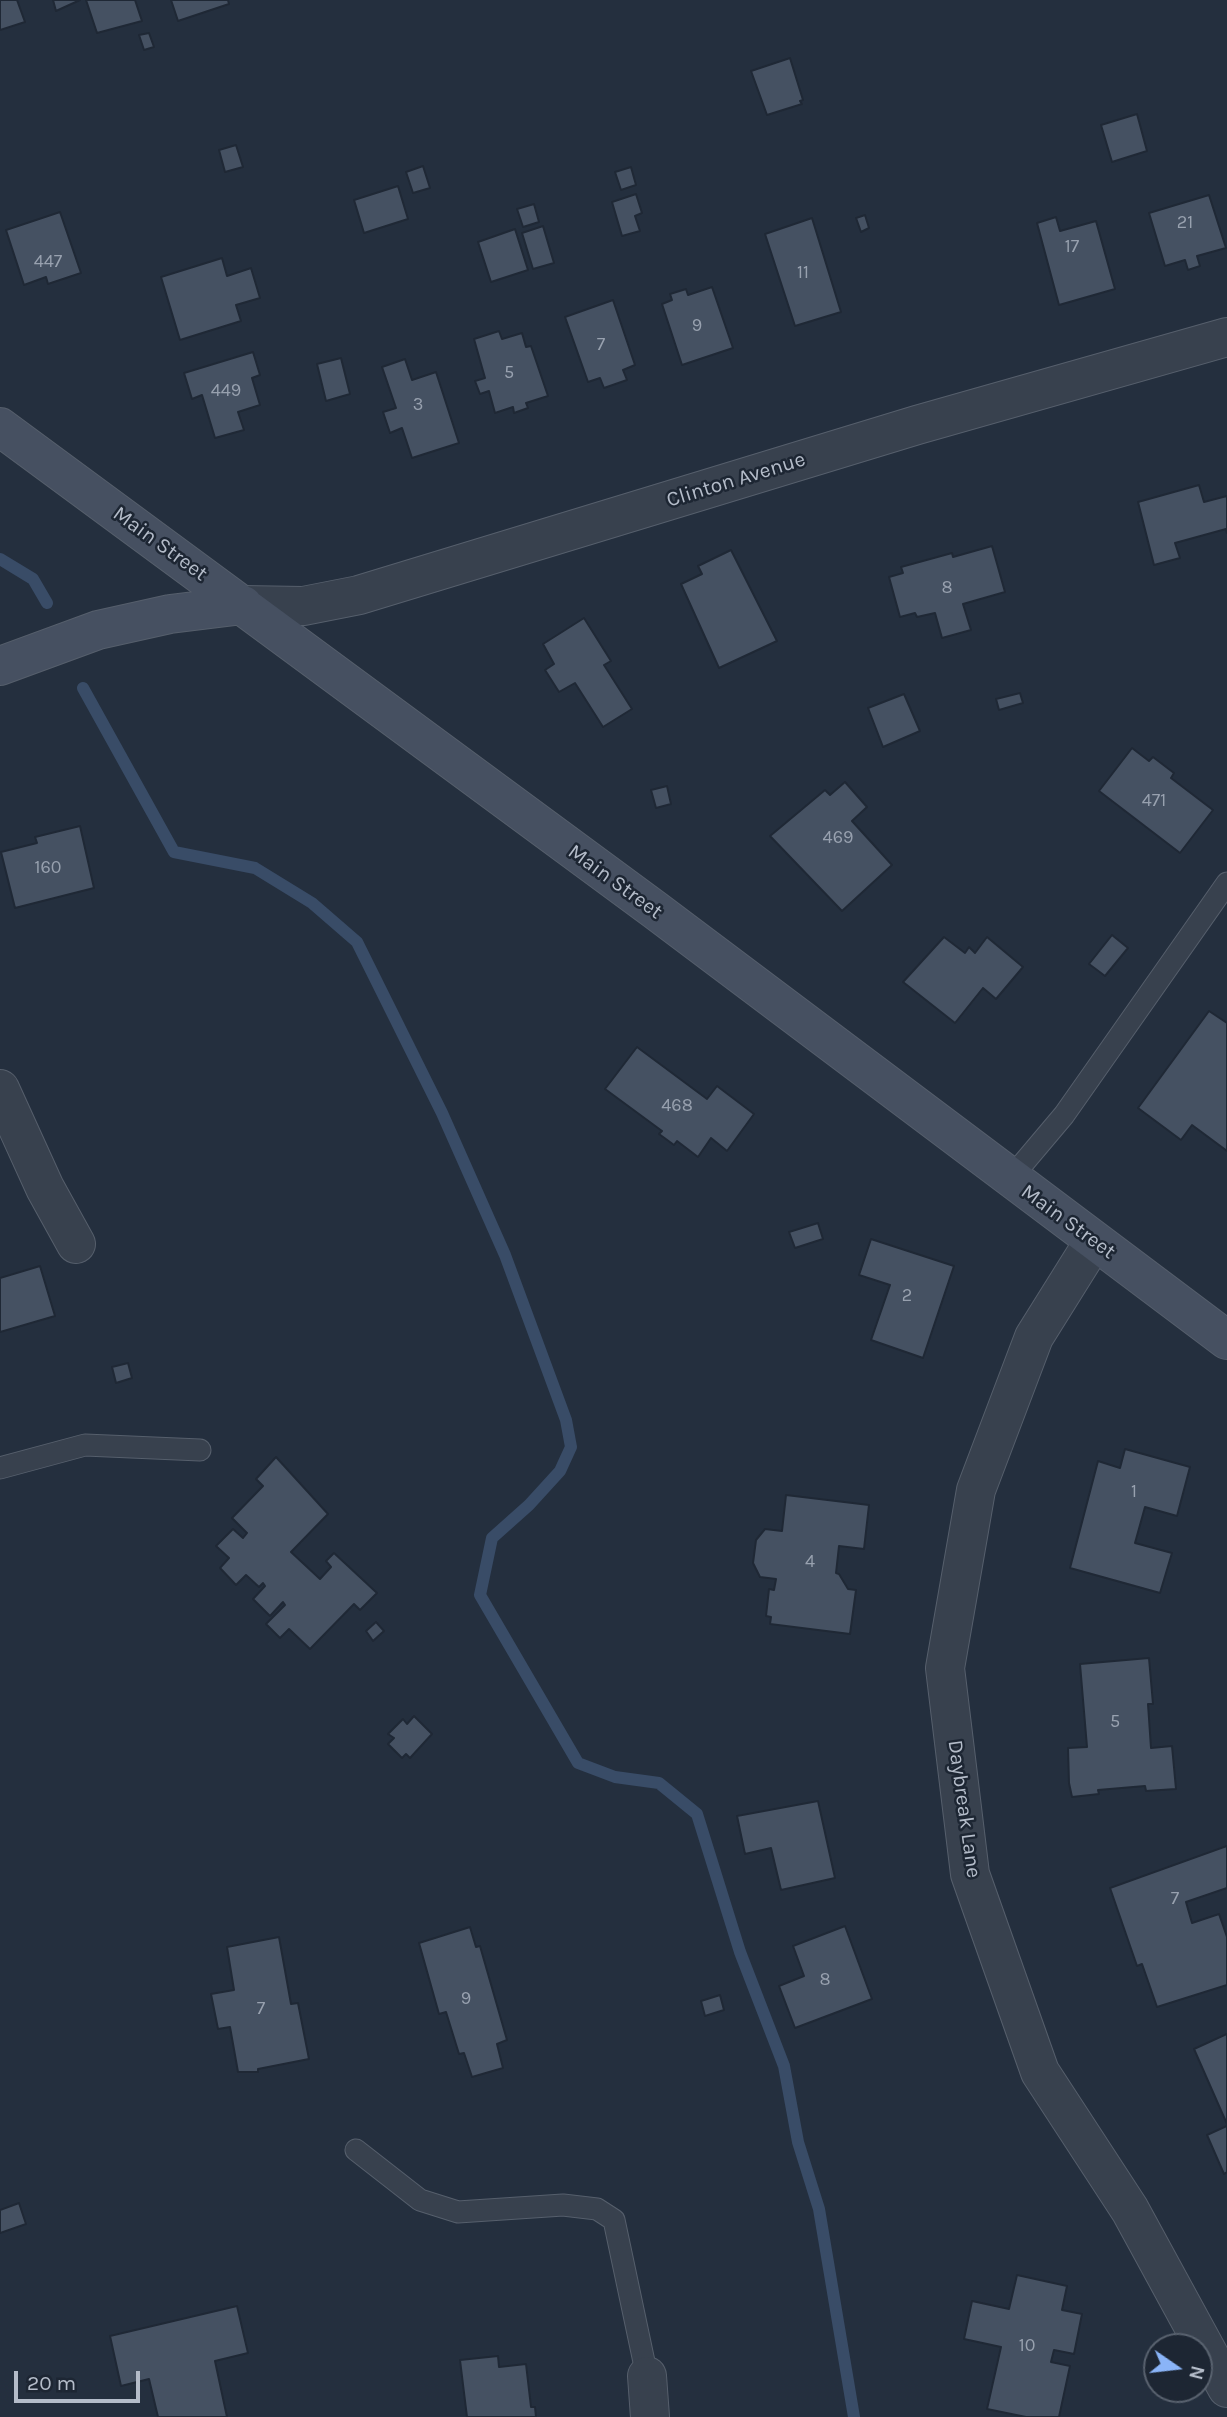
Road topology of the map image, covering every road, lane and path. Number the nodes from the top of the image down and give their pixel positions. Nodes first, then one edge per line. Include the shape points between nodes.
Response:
1 (1227, 337) edge
2 (0, 427) edge
3 (243, 605) junction
4 (0, 666) edge
5 (1227, 883) edge
6 (0, 1089) edge
7 (1010, 1179) junction
8 (1094, 1241) junction
9 (76, 1244) dead end
10 (1227, 1340) edge
11 (200, 1450) dead end
12 (0, 1468) edge
13 (356, 2150) dead end
14 (647, 2376) joint
15 (1227, 2388) edge
16 (650, 2417) edge

1 - 3 street, Clinton Avenue via 916,425 359,595 303,606
2 - 3 main road, Main Street
3 - 4 main road via 170,614 98,630
3 - 7 main road, Main Street
5 - 7 lane via 1064,1115
6 - 9 street
7 - 8 main road, Main Street
8 - 10 main road, Main Street
8 - 15 street, Daybreak Lane via 1034,1337 975,1490 946,1682 970,1874 1040,2071 1130,2210
11 - 12 lane via 85,1445
13 - 14 lane via 420,2200 458,2212 564,2205 597,2208 614,2220
14 - 16 street

